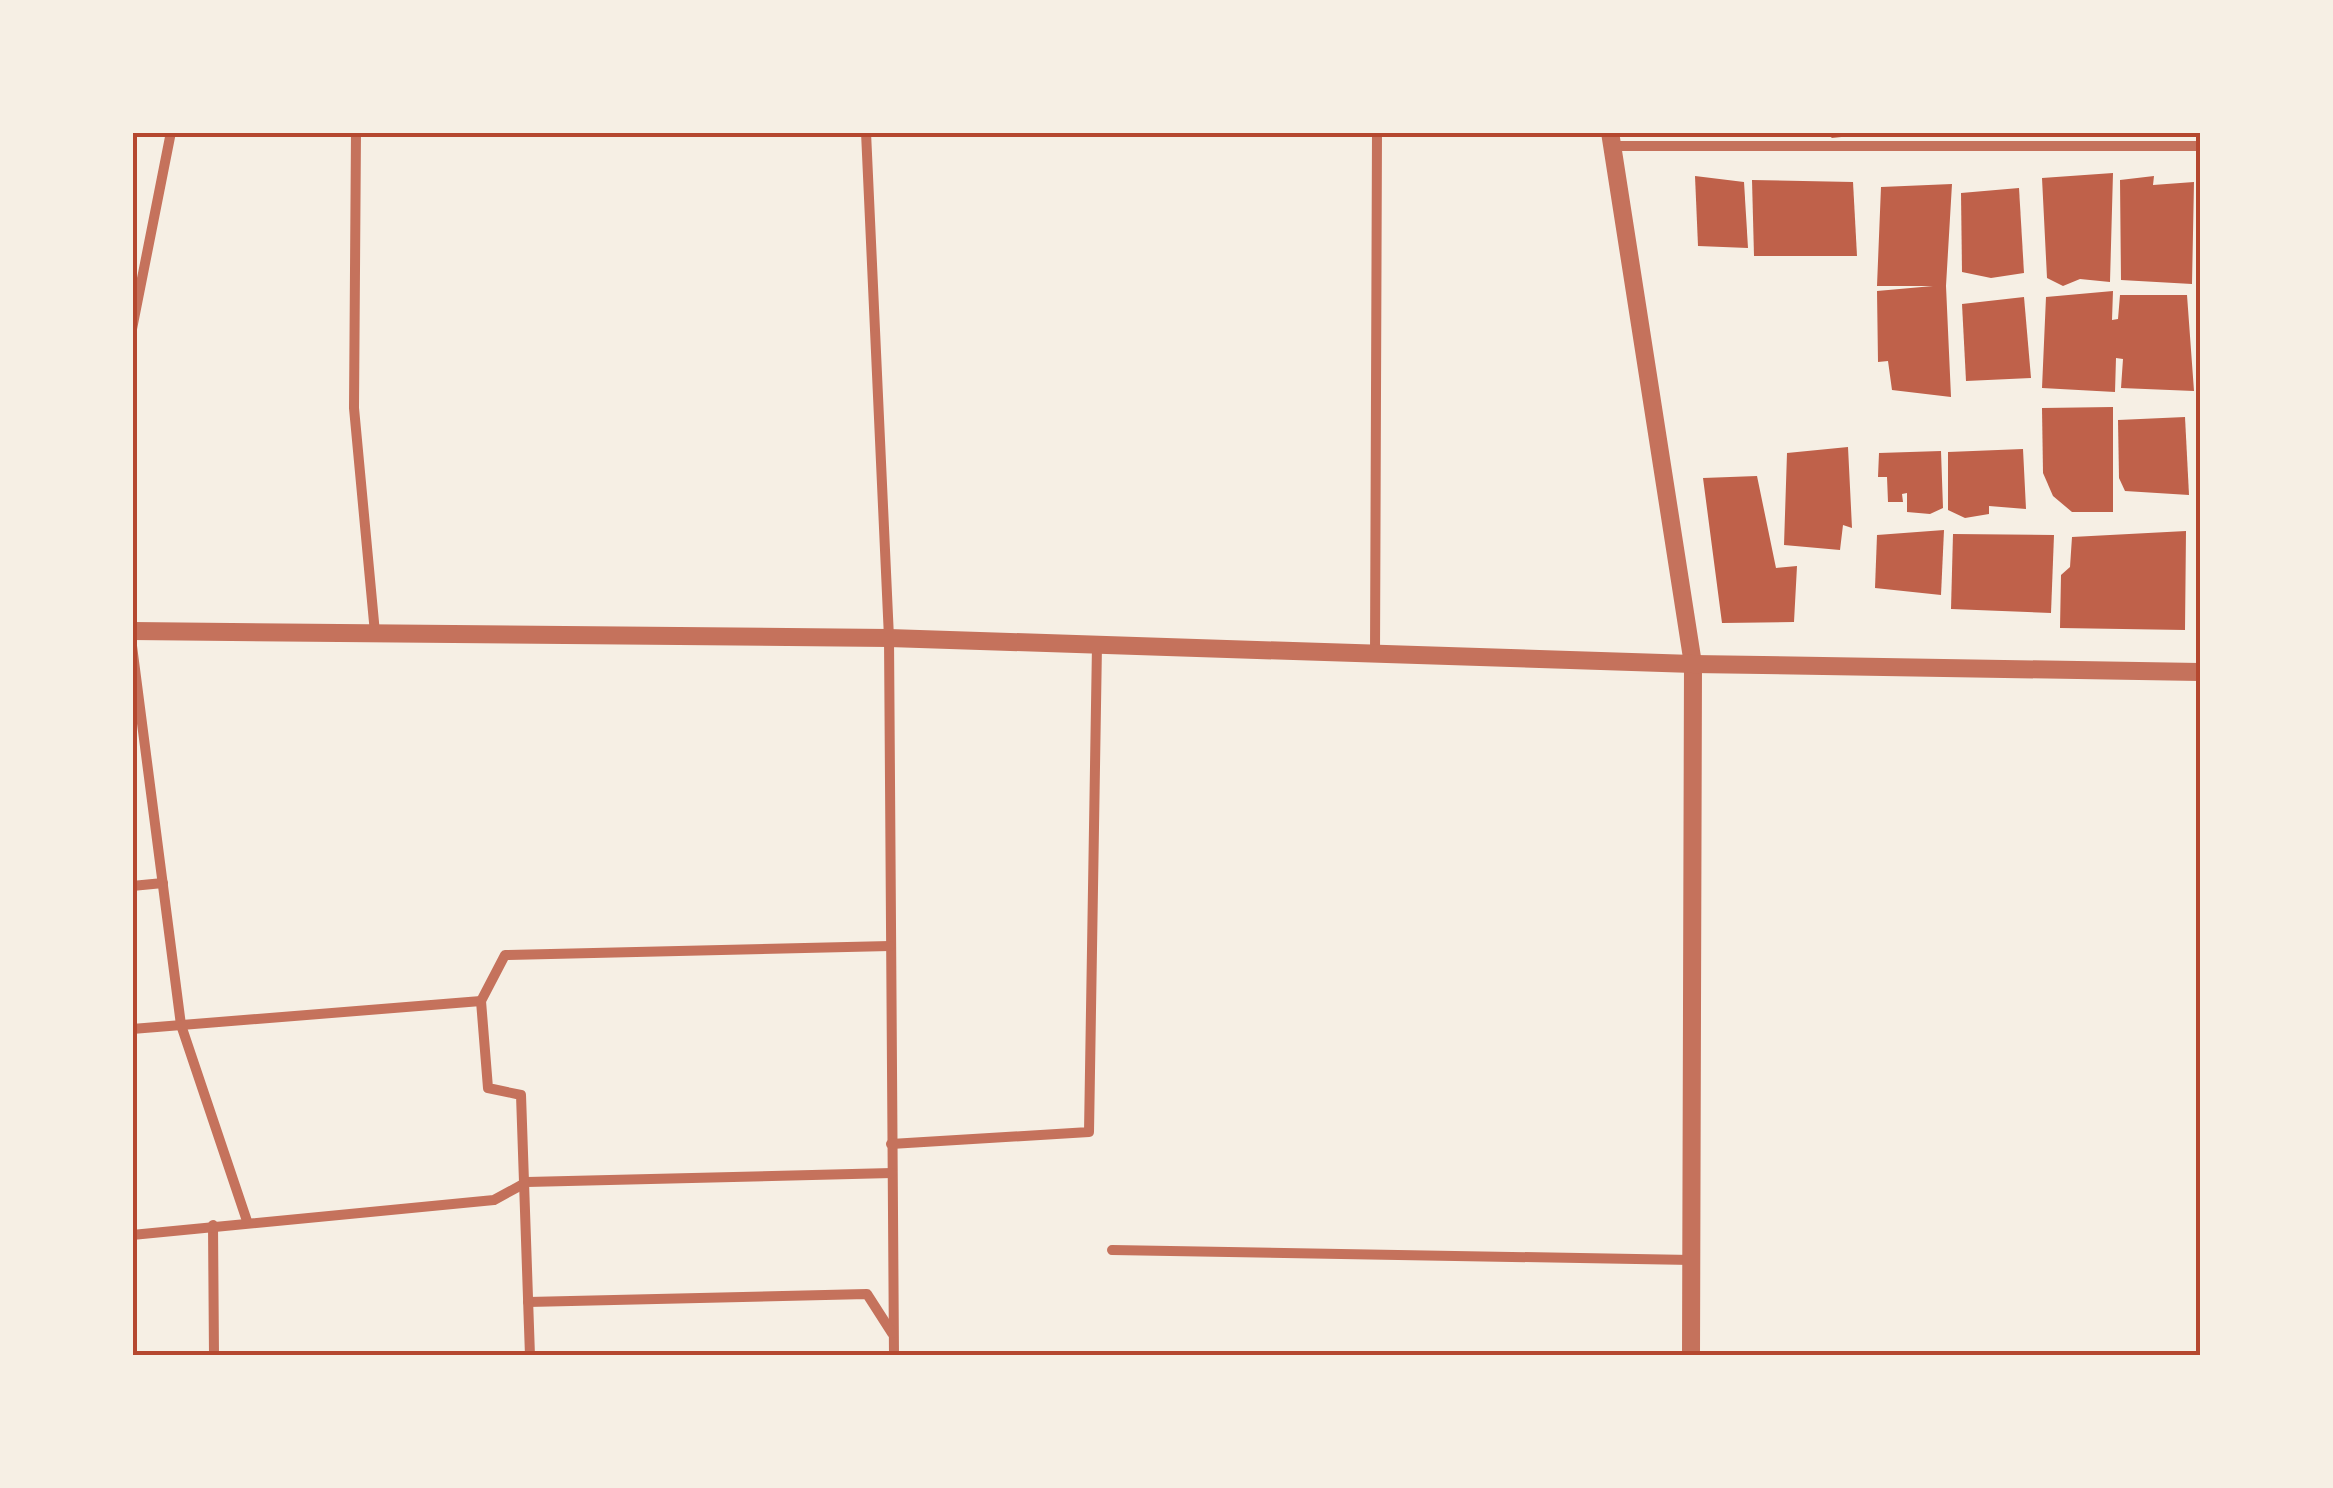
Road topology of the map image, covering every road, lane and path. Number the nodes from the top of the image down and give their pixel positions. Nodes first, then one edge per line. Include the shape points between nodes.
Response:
1 (171, 132) edge
2 (356, 132) edge
3 (866, 132) edge
4 (1377, 132) edge
5 (1611, 139) edge
6 (2200, 146) edge
7 (132, 328) edge
8 (132, 631) edge
9 (375, 633) junction
10 (889, 638) junction
11 (1097, 645) junction
12 (132, 646) edge
13 (1376, 654) junction
14 (1694, 664) junction
15 (2200, 672) edge
16 (162, 883) junction
17 (132, 886) edge
18 (890, 946) junction
19 (481, 1001) junction
20 (181, 1026) junction
21 (132, 1029) edge
22 (891, 1144) junction
23 (892, 1172) junction
24 (527, 1182) junction
25 (248, 1221) junction
26 (213, 1225) junction
27 (132, 1235) edge
28 (1112, 1250) dead end
29 (1692, 1260) junction
30 (528, 1302) junction
31 (892, 1334) junction
32 (214, 1356) edge
33 (530, 1356) edge
34 (894, 1356) edge
35 (1691, 1356) edge

1 - 7 street
2 - 9 street via 354,408
3 - 10 street
4 - 13 street
5 - 6 street
5 - 14 street
8 - 9 street
9 - 10 street
10 - 11 street
10 - 18 street
11 - 13 street
11 - 22 street via 1089,1132
12 - 16 street
13 - 14 street
14 - 15 street
14 - 29 street
16 - 17 street
16 - 20 street
18 - 19 street via 505,955
18 - 22 street
19 - 20 street
19 - 24 street via 488,1088 522,1095
20 - 21 street
20 - 25 street
22 - 23 street
23 - 24 street
23 - 31 street
24 - 25 street via 494,1200
24 - 30 street
25 - 26 street
26 - 27 street
26 - 32 street
28 - 29 street
29 - 35 street
30 - 31 street via 867,1294
30 - 33 street
31 - 34 street

